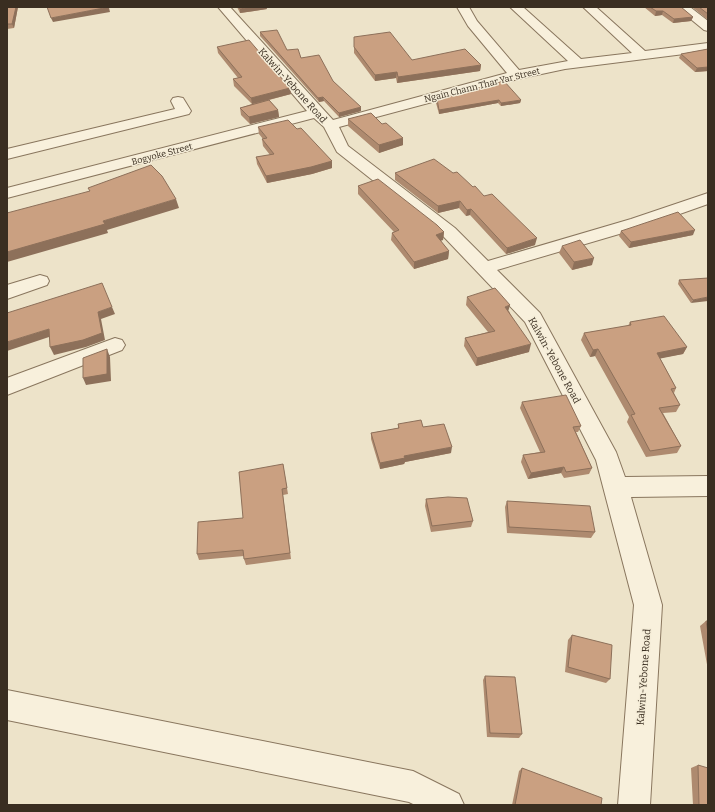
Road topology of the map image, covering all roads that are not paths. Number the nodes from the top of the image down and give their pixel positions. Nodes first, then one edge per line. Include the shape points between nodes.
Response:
1 (224, 7) edge
2 (463, 7) edge
3 (516, 7) edge
4 (589, 7) edge
5 (682, 7) edge
6 (708, 27) edge
7 (708, 47) edge
8 (643, 56) junction
9 (579, 64) junction
10 (516, 75) junction
11 (178, 101) dead end
12 (324, 119) junction
13 (7, 154) edge
14 (7, 193) edge
15 (708, 198) edge
16 (484, 268) junction
17 (40, 281) dead end
18 (7, 292) edge
19 (115, 345) dead end
20 (7, 387) edge
21 (708, 486) edge
22 (616, 487) junction
23 (7, 705) edge
24 (448, 805) edge
25 (634, 805) edge

1 - 12 street, Kalwin-Yebone Road
2 - 10 street via 472,23
3 - 9 street
4 - 8 street
5 - 6 street
7 - 8 street, Ngain Chann Thar Yar Street
8 - 9 street, Ngain Chann Thar Yar Street
9 - 10 street, Ngain Chann Thar Yar Street
10 - 12 street, Ngain Chann Thar Yar Street
11 - 13 street via 184,111
12 - 14 street, Bogyoke Street
12 - 16 street, Kalwin-Yebone Road via 342,149 449,232
15 - 16 street via 637,223
16 - 22 street, Kalwin-Yebone Road via 533,318 608,459
17 - 18 street
19 - 20 street
21 - 22 street
22 - 25 street, Kalwin-Yebone Road via 648,605
23 - 24 street via 413,787

